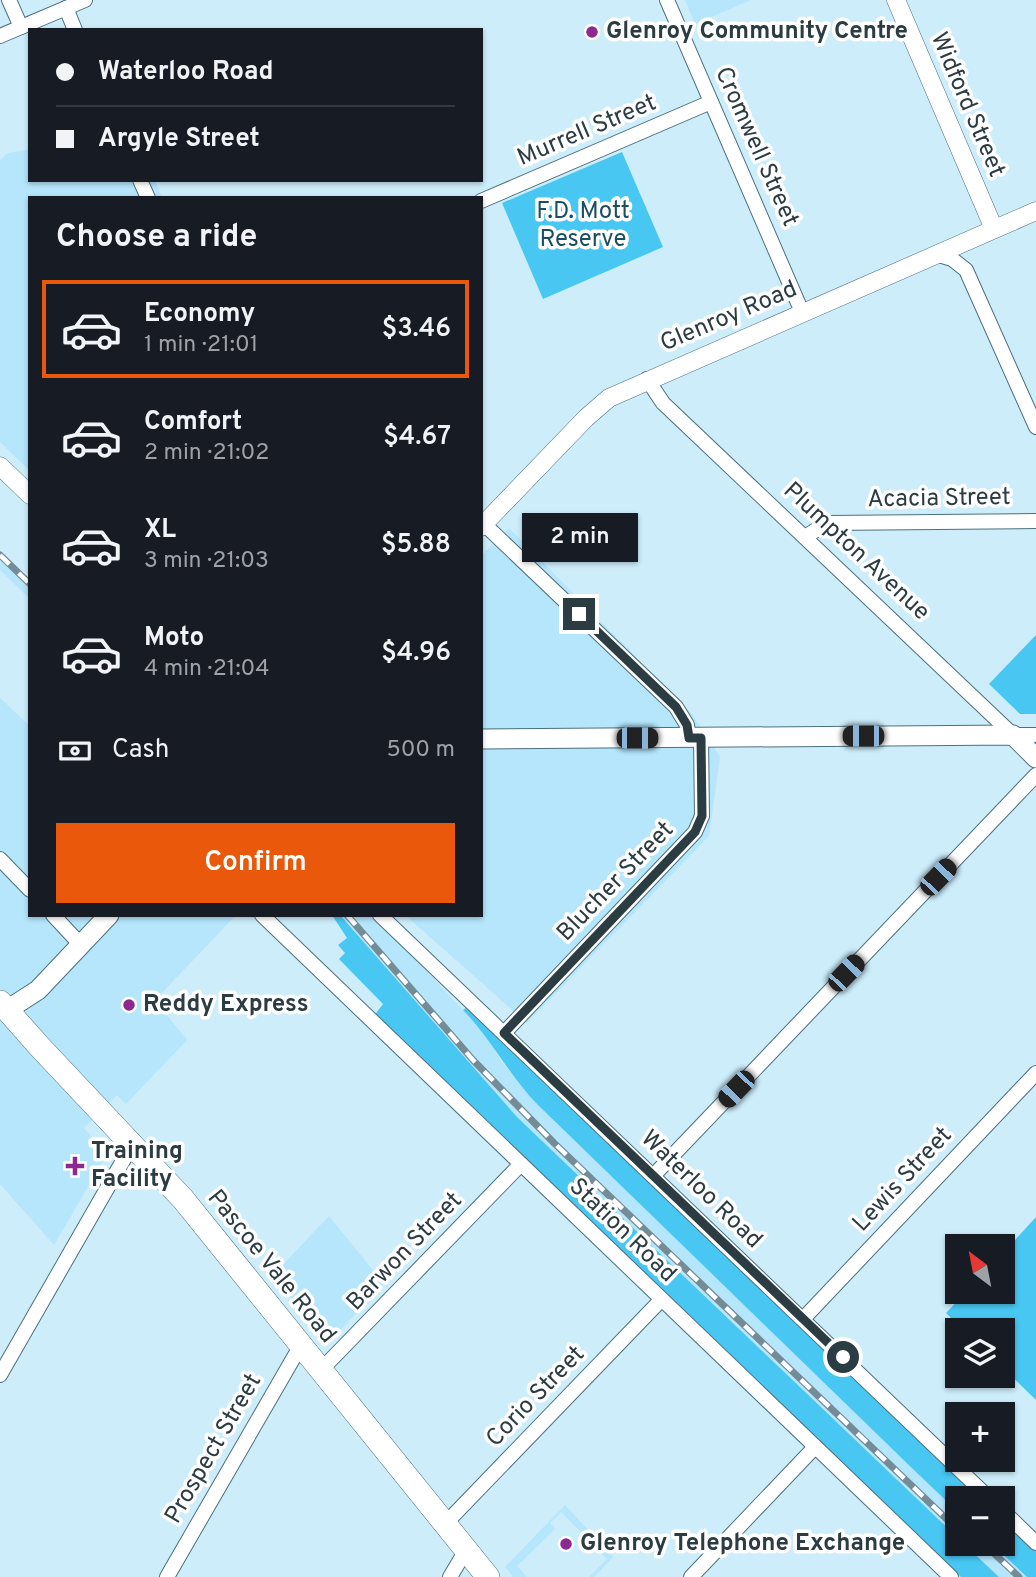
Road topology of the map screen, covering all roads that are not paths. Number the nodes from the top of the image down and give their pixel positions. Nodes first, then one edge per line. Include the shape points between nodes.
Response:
1 (9, 0) edge
2 (85, 0) edge
3 (667, 0) edge
4 (896, 0) edge
5 (66, 8) junction
6 (21, 27) junction
7 (74, 28) edge
8 (0, 36) edge
9 (711, 102) junction
10 (483, 200) edge
11 (1036, 212) edge
12 (994, 229) junction
13 (936, 254) junction
14 (802, 312) junction
15 (647, 379) junction
16 (1036, 427) edge
17 (1, 465) edge
18 (28, 488) edge
19 (1036, 521) edge
20 (483, 524) edge
21 (483, 526) edge
22 (805, 537) junction
23 (1013, 735) junction
24 (1036, 735) edge
25 (695, 738) junction
26 (483, 739) edge
27 (1036, 758) edge
28 (1036, 775) edge
29 (0, 859) edge
30 (28, 888) edge
31 (55, 917) edge
32 (107, 917) edge
33 (264, 917) edge
34 (382, 917) edge
35 (81, 945) junction
36 (3, 1009) edge
37 (504, 1033) junction
38 (1036, 1073) edge
39 (132, 1145) junction
40 (521, 1164) junction
41 (653, 1176) junction
42 (661, 1300) junction
43 (803, 1319) junction
44 (301, 1345) junction
45 (321, 1370) junction
46 (0, 1375) edge
47 (815, 1447) junction
48 (977, 1486) edge
49 (1015, 1523) edge
50 (445, 1524) junction
51 (1036, 1543) edge
52 (466, 1550) junction
53 (167, 1577) edge
54 (450, 1577) edge
55 (488, 1577) edge
56 (691, 1577) edge
57 (951, 1577) edge

1 - 6 street
2 - 5 street
3 - 9 street, Cromwell Street
4 - 12 street, Widford Street
5 - 6 street
5 - 7 street
6 - 8 street
9 - 10 street, Murrell Street
9 - 14 street, Cromwell Street
11 - 12 street, Glenroy Road
12 - 13 street, Glenroy Road
13 - 14 street, Glenroy Road
13 - 16 street via 961,264 972,279
14 - 15 street, Glenroy Road
15 - 20 street, Glenroy Road via 597,408
15 - 22 street, Plumpton Avenue via 663,403
17 - 18 street
19 - 22 street, Acacia Street via 827,523
21 - 25 street via 676,707
22 - 23 street, Plumpton Avenue
23 - 24 street
23 - 25 main road
23 - 27 main road, Plumpton Avenue
25 - 26 main road
25 - 37 street, Blucher Street via 702,816 695,832
28 - 41 street
29 - 30 street
31 - 35 street
32 - 35 main road
33 - 40 street, Station Road
34 - 37 street, Waterloo Road
35 - 36 main road via 38,990
36 - 39 main road, Pascoe Vale Road
37 - 41 street, Waterloo Road
38 - 43 street, Lewis Street
39 - 44 main road, Pascoe Vale Road via 183,1199
39 - 46 street
40 - 42 street, Station Road
40 - 45 street, Barwon Street
41 - 43 street, Waterloo Road
42 - 47 street, Station Road
42 - 50 street, Corio Street
43 - 48 street, Waterloo Road
44 - 45 main road, Pascoe Vale Road
44 - 53 street, Prospect Street
45 - 50 main road, Pascoe Vale Road
47 - 56 street
47 - 57 street, Station Road
49 - 51 street
50 - 52 main road, Pascoe Vale Road
52 - 54 street
52 - 55 main road, Pascoe Vale Road

